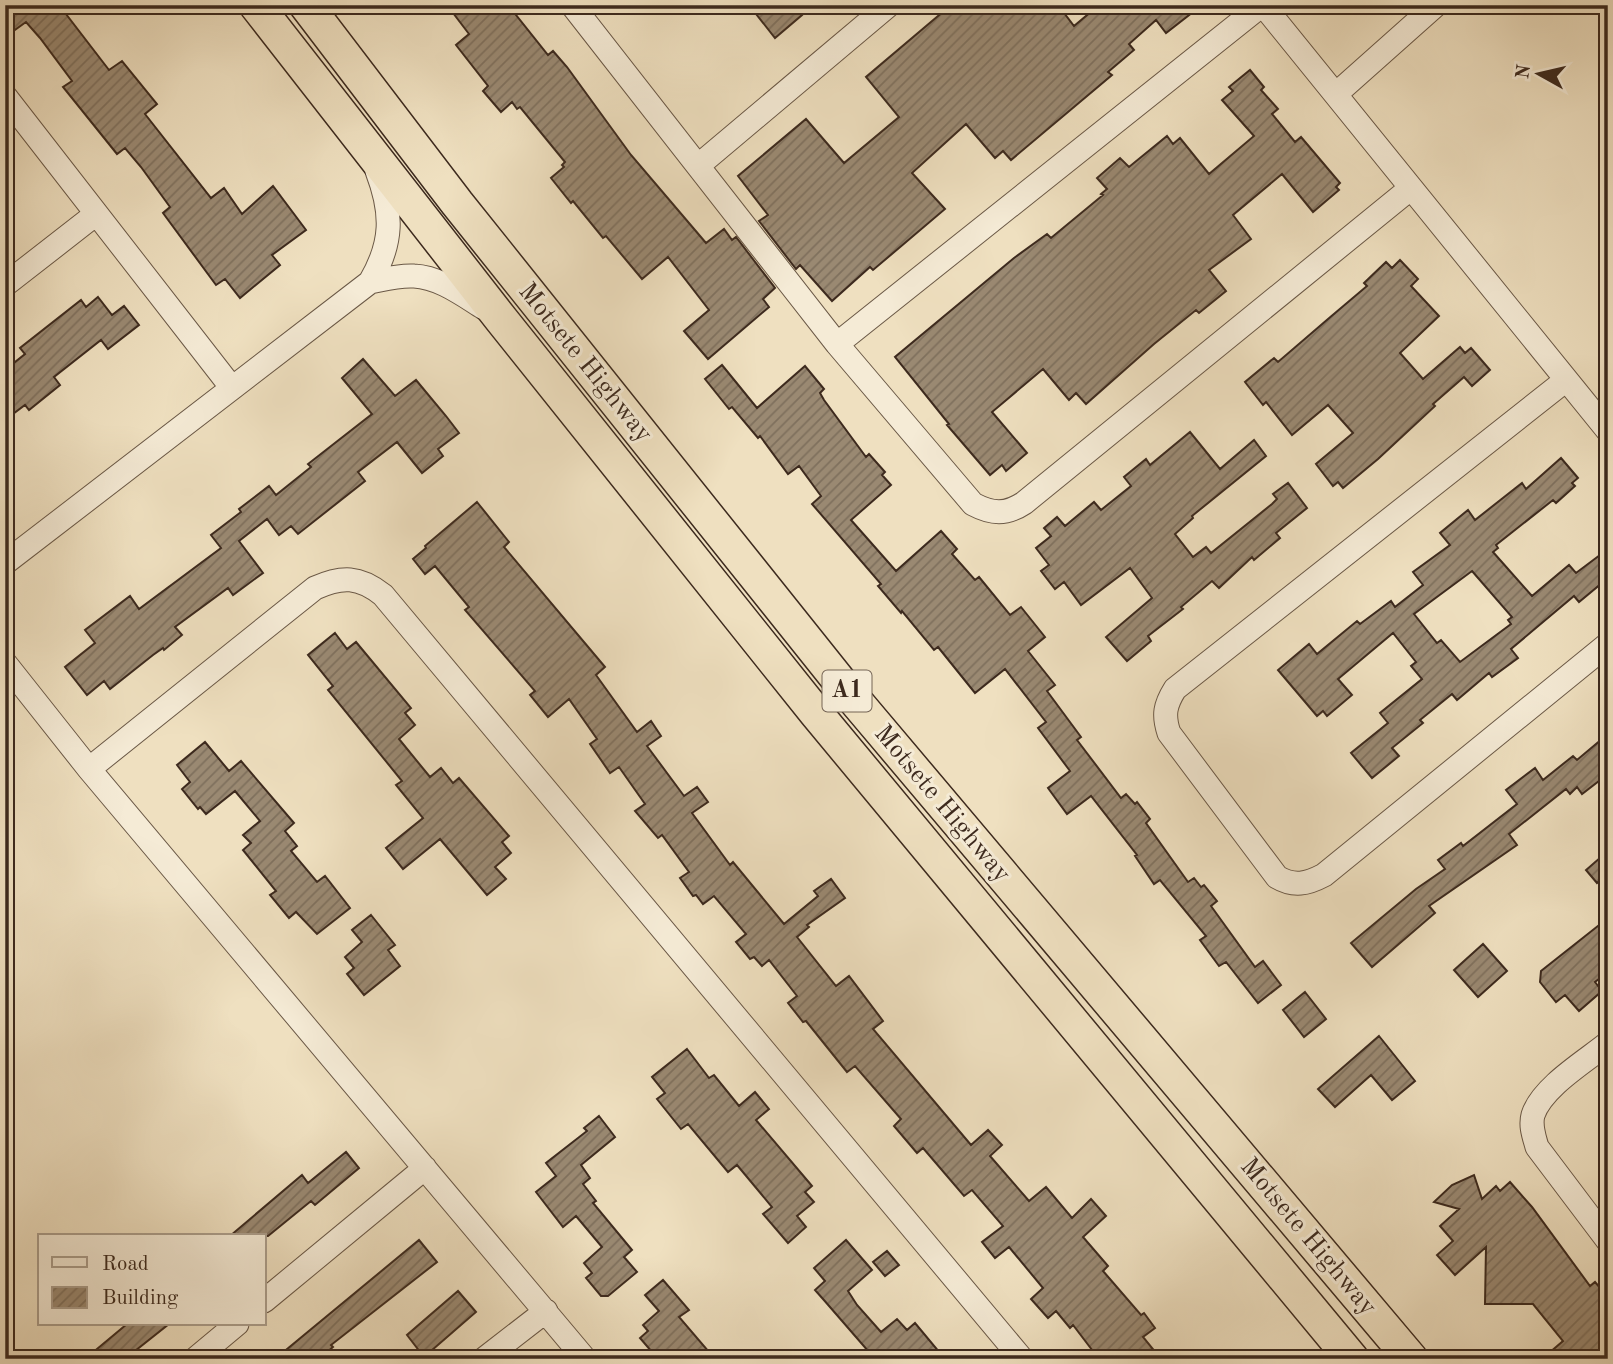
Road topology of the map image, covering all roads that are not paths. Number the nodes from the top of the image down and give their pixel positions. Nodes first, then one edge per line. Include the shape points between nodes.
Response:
1 (256, 5) edge
2 (306, 5) edge
3 (572, 5) edge
4 (889, 5) edge
5 (1262, 5) edge
6 (1436, 5) edge
7 (1336, 94) junction
8 (5, 96) edge
9 (369, 150) junction
10 (699, 165) junction
11 (1411, 188) junction
12 (96, 214) junction
13 (370, 282) junction
14 (5, 285) edge
15 (501, 319) junction
16 (837, 344) junction
17 (1566, 380) junction
18 (232, 388) junction
19 (1608, 431) edge
20 (5, 563) edge
21 (1608, 644) edge
22 (5, 663) edge
23 (89, 769) junction
24 (1608, 1043) edge
25 (425, 1168) junction
26 (1608, 1241) edge
27 (266, 1299) edge
28 (546, 1311) junction
29 (235, 1326) edge
30 (195, 1359) edge
31 (484, 1359) edge
32 (585, 1359) edge
33 (1022, 1359) edge
34 (1352, 1359) edge
35 (1411, 1359) edge

1 - 9 highway, Motsete Highway / A1
2 - 35 highway, Motsete Highway / A1 via 457,203 848,692
3 - 10 street
4 - 10 street
5 - 7 street
5 - 16 street
6 - 7 street
7 - 11 street
8 - 12 street
9 - 13 street via 385,194 390,232 383,260
9 - 15 highway, Motsete Highway / A1
10 - 16 street
11 - 16 street via 1012,511 987,511 973,504
11 - 17 street
12 - 14 street
12 - 18 street
13 - 15 street via 416,276 457,291
13 - 18 street
15 - 34 highway, Motsete Highway / A1 via 816,713
17 - 19 street
17 - 21 street via 1175,690 1165,709 1165,722 1277,877 1310,883
18 - 20 street
22 - 23 street
23 - 25 street
23 - 33 street via 315,588 334,580 369,584 383,595
24 - 26 street via 1550,1089 1533,1115 1532,1133 1537,1147
25 - 27 street
25 - 28 street
28 - 31 street
28 - 32 street
29 - 30 street

